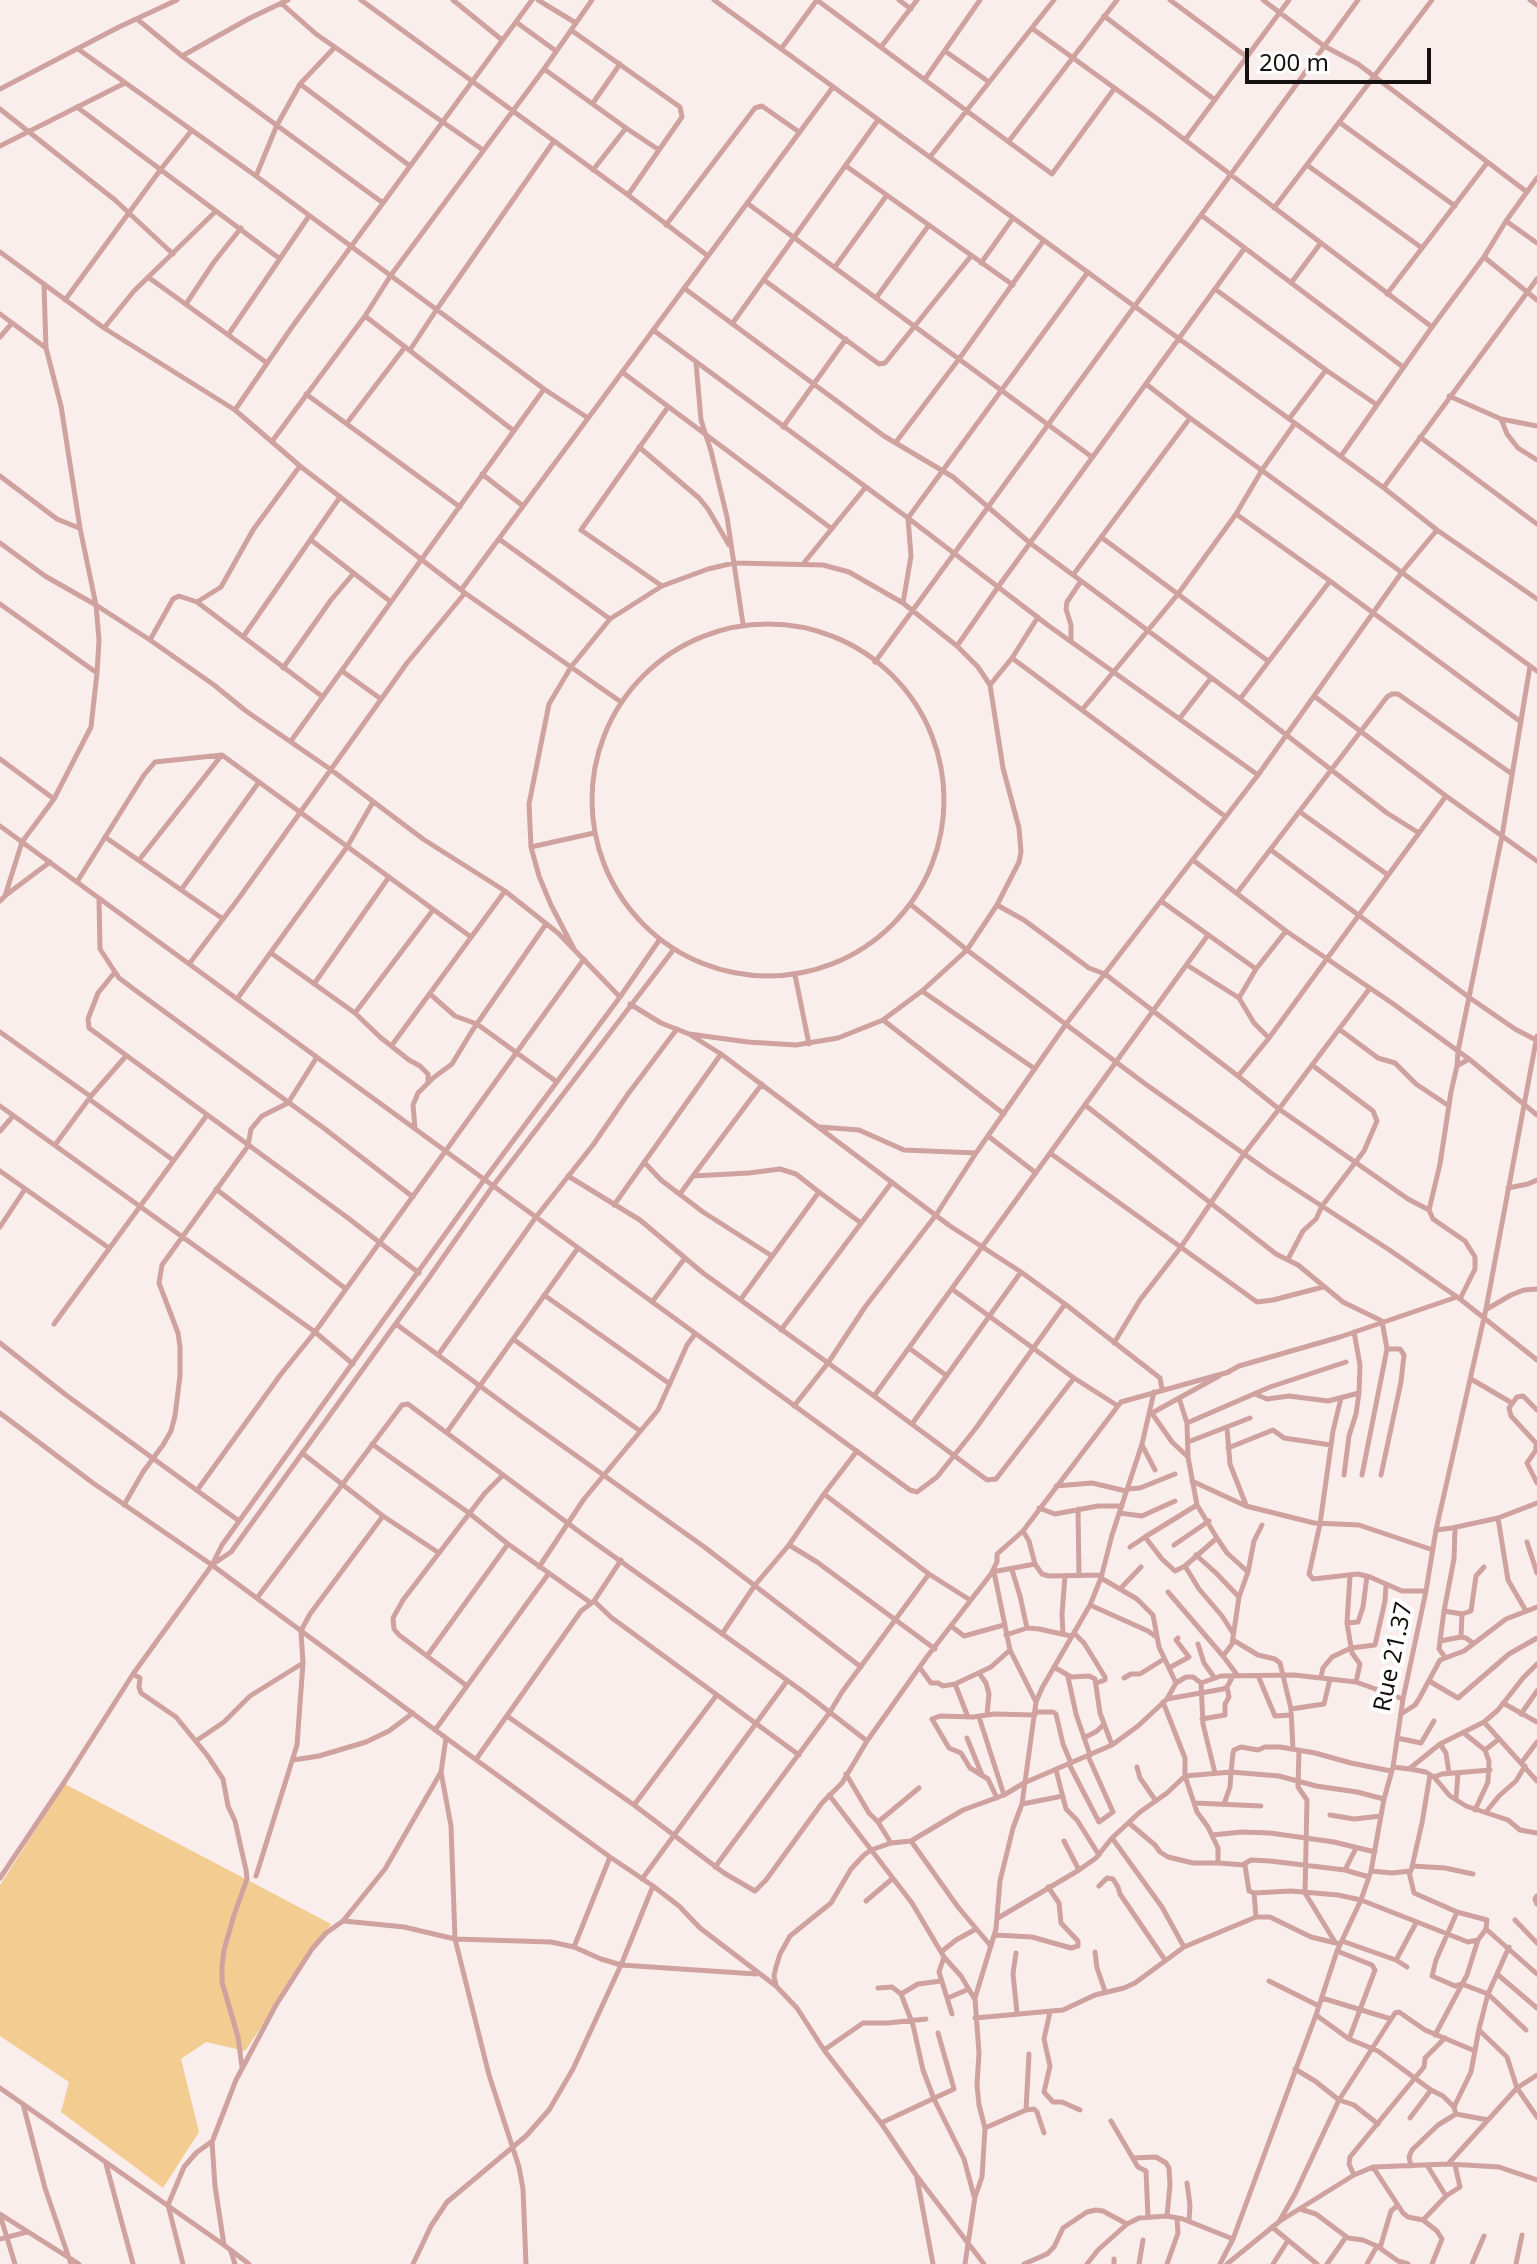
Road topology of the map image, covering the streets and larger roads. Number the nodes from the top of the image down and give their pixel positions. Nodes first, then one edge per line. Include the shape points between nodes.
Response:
1 (177, 0) edge
2 (361, 0) edge
3 (453, 0) edge
4 (532, 0) edge
5 (538, 0) edge
6 (592, 0) edge
7 (714, 0) edge
8 (817, 0) edge
9 (899, 0) edge
10 (917, 0) edge
11 (980, 0) edge
12 (1054, 0) edge
13 (1117, 0) edge
14 (1170, 0) edge
15 (1263, 0) edge
16 (1289, 0) edge
17 (1358, 0) edge
18 (1432, 0) edge
19 (1530, 0) edge
20 (284, 2) edge
21 (1537, 5) edge
22 (911, 9) junction
23 (1280, 12) junction
24 (1104, 16) junction
25 (137, 19) junction
26 (516, 22) junction
27 (576, 23) junction
28 (1033, 29) junction
29 (571, 30) junction
30 (502, 40) junction
31 (1324, 46) junction
32 (335, 47) junction
33 (881, 47) junction
34 (78, 49) junction
35 (781, 49) junction
36 (556, 51) junction
37 (945, 51) junction
38 (182, 56) junction
39 (1247, 57) junction
40 (1072, 59) junction
41 (620, 64) junction
42 (544, 69) junction
43 (1374, 76) junction
44 (925, 79) junction
45 (472, 81) junction
46 (989, 82) junction
47 (125, 83) junction
48 (300, 84) junction
49 (833, 87) junction
50 (0, 89) edge
51 (1114, 89) junction
52 (1215, 100) junction
53 (593, 103) junction
54 (77, 107) junction
55 (0, 109) edge
56 (966, 110) junction
57 (514, 111) junction
58 (879, 120) junction
59 (442, 122) junction
60 (1339, 122) junction
61 (277, 125) junction
62 (626, 128) junction
63 (192, 130) junction
64 (28, 132) junction
65 (799, 132) junction
66 (1185, 140) junction
67 (554, 141) junction
68 (1009, 141) junction
69 (0, 146) edge
70 (483, 150) junction
71 (659, 150) junction
72 (930, 157) junction
73 (1487, 163) junction
74 (1307, 165) junction
75 (410, 166) junction
76 (846, 166) junction
77 (161, 169) junction
78 (593, 170) junction
79 (1230, 175) junction
80 (256, 176) junction
81 (1537, 178) edge
82 (1527, 192) junction
83 (628, 195) junction
84 (887, 195) junction
85 (383, 203) junction
86 (747, 203) junction
87 (1455, 206) junction
88 (1274, 208) junction
89 (216, 210) junction
90 (129, 212) junction
91 (1201, 215) junction
92 (309, 216) junction
93 (1013, 218) junction
94 (1506, 221) junction
95 (666, 225) junction
96 (929, 225) junction
97 (241, 228) junction
98 (794, 237) junction
99 (1044, 240) junction
100 (1537, 243) edge
101 (1320, 244) junction
102 (351, 247) junction
103 (1422, 248) junction
104 (1244, 249) junction
105 (0, 252) edge
106 (173, 254) junction
107 (708, 256) junction
108 (971, 256) junction
109 (1484, 257) junction
110 (280, 259) junction
111 (981, 263) junction
112 (835, 267) junction
113 (1088, 272) junction
114 (391, 275) junction
115 (148, 277) junction
116 (1537, 279) edge
117 (764, 280) junction
118 (1291, 283) junction
119 (44, 285) junction
120 (1013, 285) junction
121 (684, 288) junction
122 (1215, 289) junction
123 (1528, 291) junction
124 (1387, 294) junction
125 (876, 298) junction
126 (65, 300) junction
127 (1537, 300) edge
128 (186, 304) junction
129 (1135, 306) junction
130 (437, 309) junction
131 (0, 314) edge
132 (365, 316) junction
133 (12, 323) junction
134 (732, 324) junction
135 (915, 327) junction
136 (1432, 327) junction
137 (104, 328) junction
138 (653, 330) junction
139 (228, 335) junction
140 (0, 337) edge
141 (846, 339) junction
142 (1179, 339) junction
143 (46, 348) junction
144 (408, 349) junction
145 (959, 359) junction
146 (696, 362) junction
147 (267, 363) junction
148 (1403, 367) junction
149 (1326, 370) junction
150 (622, 372) junction
151 (814, 384) junction
152 (1146, 384) junction
153 (544, 389) junction
154 (1002, 390) junction
155 (306, 394) junction
156 (1449, 396) junction
157 (1377, 405) junction
158 (668, 407) junction
159 (235, 410) junction
160 (588, 418) junction
161 (1190, 418) junction
162 (1501, 419) junction
163 (1292, 421) junction
164 (347, 423) junction
165 (1048, 425) junction
166 (1537, 426) edge
167 (783, 427) junction
168 (514, 431) junction
169 (703, 432) junction
170 (1420, 437) junction
171 (273, 440) junction
172 (896, 442) junction
173 (639, 447) junction
174 (1341, 456) junction
175 (1092, 457) junction
176 (1537, 460) edge
177 (300, 466) junction
178 (1262, 470) junction
179 (944, 471) junction
180 (482, 474) junction
181 (0, 476) edge
182 (865, 488) junction
183 (1384, 488) junction
184 (340, 497) junction
185 (523, 506) junction
186 (988, 506) junction
187 (460, 507) junction
188 (1236, 514) junction
189 (908, 518) junction
190 (1537, 524) edge
191 (80, 528) junction
192 (832, 529) junction
193 (1437, 530) junction
194 (1101, 537) junction
195 (499, 539) junction
196 (311, 540) junction
197 (0, 543) edge
198 (1030, 543) junction
199 (732, 549) junction
200 (954, 554) junction
201 (422, 560) junction
202 (734, 563) junction
203 (803, 564) junction
204 (1402, 572) junction
205 (353, 574) junction
206 (1073, 575) junction
207 (1081, 581) junction
208 (1330, 581) junction
209 (662, 586) junction
210 (998, 587) junction
211 (463, 592) junction
212 (1178, 594) junction
213 (1537, 599) edge
214 (197, 602) junction
215 (391, 602) junction
216 (903, 603) junction
217 (0, 604) edge
218 (96, 605) junction
219 (912, 612) junction
220 (1374, 613) junction
221 (1038, 617) junction
222 (610, 619) junction
223 (743, 624) junction
224 (1148, 631) junction
225 (243, 637) junction
226 (150, 640) junction
227 (1071, 641) junction
228 (957, 646) junction
229 (1012, 658) junction
230 (1268, 661) junction
231 (875, 662) junction
232 (1530, 666) junction
233 (571, 667) junction
234 (283, 668) junction
235 (342, 671) junction
236 (1115, 671) junction
237 (1537, 671) edge
238 (97, 673) junction
239 (1211, 677) junction
240 (990, 685) junction
241 (1314, 696) junction
242 (323, 697) junction
243 (381, 699) junction
244 (1240, 699) junction
245 (621, 702) junction
246 (1082, 710) junction
247 (1180, 718) junction
248 (1521, 722) junction
249 (1362, 731) junction
250 (1287, 735) junction
251 (291, 741) junction
252 (222, 755) junction
253 (0, 759) edge
254 (330, 769) junction
255 (1332, 771) junction
256 (1258, 775) junction
257 (1513, 775) junction
258 (259, 782) junction
259 (1446, 796) junction
260 (54, 799) junction
261 (373, 802) junction
262 (1300, 812) junction
263 (301, 814) junction
264 (1226, 817) junction
265 (0, 826) edge
266 (594, 833) junction
267 (1419, 833) junction
268 (1502, 836) junction
269 (105, 837) junction
270 (22, 842) junction
271 (347, 847) junction
272 (531, 847) junction
273 (1271, 850) junction
274 (139, 860) junction
275 (1193, 860) junction
276 (1537, 861) edge
277 (50, 862) junction
278 (1388, 875) junction
279 (389, 877) junction
280 (77, 882) junction
281 (181, 890) junction
282 (505, 891) junction
283 (1237, 893) junction
284 (3, 898) edge
285 (99, 898) junction
286 (1161, 901) junction
287 (910, 904) junction
288 (997, 905) junction
289 (433, 910) junction
290 (1358, 914) junction
291 (223, 919) junction
292 (546, 924) junction
293 (1286, 931) junction
294 (1208, 935) junction
295 (471, 937) junction
296 (660, 939) junction
297 (574, 949) junction
298 (674, 949) junction
299 (967, 950) junction
300 (271, 953) junction
301 (1326, 958) junction
302 (584, 959) junction
303 (189, 964) junction
304 (1187, 965) junction
305 (1256, 969) junction
306 (115, 972) junction
307 (1105, 974) junction
308 (795, 975) junction
309 (314, 984) junction
310 (1370, 988) junction
311 (922, 991) junction
312 (430, 994) junction
313 (620, 997) junction
314 (1239, 998) junction
315 (1470, 998) junction
316 (237, 999) junction
317 (630, 1004) junction
318 (1154, 1010) junction
319 (355, 1013) junction
320 (883, 1020) junction
321 (477, 1024) junction
322 (1066, 1024) junction
323 (677, 1029) junction
324 (1339, 1029) junction
325 (0, 1032) edge
326 (689, 1034) junction
327 (1269, 1038) junction
328 (1537, 1038) edge
329 (809, 1044) junction
330 (392, 1045) junction
331 (1458, 1051) junction
332 (516, 1053) junction
333 (721, 1054) junction
334 (126, 1056) junction
335 (317, 1057) junction
336 (1469, 1059) junction
337 (1116, 1062) junction
338 (1312, 1065) junction
339 (1457, 1066) junction
340 (1035, 1069) junction
341 (1238, 1076) junction
342 (428, 1082) junction
343 (557, 1082) junction
344 (762, 1084) junction
345 (90, 1097) junction
346 (288, 1103) junction
347 (1085, 1105) junction
348 (1523, 1105) junction
349 (0, 1106) edge
350 (1449, 1106) junction
351 (1279, 1109) junction
352 (1004, 1114) junction
353 (207, 1115) junction
354 (1537, 1115) edge
355 (13, 1116) junction
356 (819, 1127) junction
357 (415, 1129) junction
358 (0, 1131) edge
359 (988, 1136) junction
360 (55, 1145) junction
361 (248, 1146) junction
362 (446, 1151) junction
363 (976, 1153) junction
364 (1050, 1153) junction
365 (1244, 1154) junction
366 (173, 1160) junction
367 (644, 1162) junction
368 (1354, 1162) junction
369 (0, 1171) edge
370 (1036, 1173) junction
371 (568, 1176) junction
372 (693, 1176) junction
373 (484, 1180) junction
374 (1537, 1180) edge
375 (892, 1182) junction
376 (493, 1186) junction
377 (1508, 1188) junction
378 (25, 1189) junction
379 (216, 1189) junction
380 (819, 1192) junction
381 (680, 1194) junction
382 (413, 1197) junction
383 (1211, 1202) junction
384 (614, 1205) junction
385 (141, 1206) junction
386 (1322, 1206) junction
387 (1429, 1210) junction
388 (936, 1215) junction
389 (536, 1217) junction
390 (861, 1223) junction
391 (0, 1227) edge
392 (182, 1236) junction
393 (379, 1244) junction
394 (982, 1247) junction
395 (1181, 1247) junction
396 (109, 1248) junction
397 (578, 1248) junction
398 (772, 1256) junction
399 (685, 1258) junction
400 (1288, 1259) junction
401 (1021, 1272) junction
402 (419, 1273) junction
403 (1324, 1287) junction
404 (346, 1289) junction
405 (952, 1289) junction
406 (1537, 1289) edge
407 (544, 1295) junction
408 (1457, 1298) junction
409 (741, 1299) junction
410 (652, 1302) junction
411 (1065, 1304) junction
412 (1486, 1309) junction
413 (989, 1317) junction
414 (1484, 1318) junction
415 (1382, 1321) junction
416 (54, 1324) dead end
417 (396, 1324) junction
418 (781, 1330) junction
419 (315, 1332) junction
420 (1354, 1332) junction
421 (695, 1334) junction
422 (513, 1339) junction
423 (0, 1343) edge
424 (1114, 1343) junction
425 (909, 1348) junction
426 (1033, 1348) junction
427 (1387, 1349) junction
428 (438, 1355) junction
429 (1537, 1360) edge
430 (1346, 1362) dead end
431 (828, 1363) junction
432 (353, 1364) junction
433 (1229, 1372) junction
434 (947, 1376) junction
435 (1074, 1378) junction
436 (1471, 1379) junction
437 (670, 1384) junction
438 (480, 1385) junction
439 (1162, 1389) junction
440 (1154, 1392) junction
441 (1359, 1393) junction
442 (1254, 1394) junction
443 (874, 1396) junction
444 (1179, 1398) junction
445 (1341, 1398) junction
446 (1512, 1403) junction
447 (794, 1406) junction
448 (1118, 1406) junction
449 (1537, 1410) edge
450 (1151, 1412) junction
451 (0, 1413) edge
452 (1250, 1418) dead end
453 (1187, 1423) junction
454 (912, 1424) junction
455 (1227, 1428) junction
456 (640, 1431) junction
457 (447, 1432) junction
458 (1188, 1442) junction
459 (372, 1444) junction
460 (1142, 1444) junction
461 (1331, 1445) junction
462 (1228, 1448) junction
463 (857, 1451) junction
464 (302, 1453) junction
465 (954, 1456) junction
466 (1188, 1457) junction
467 (154, 1458) junction
468 (1155, 1470) dead end
469 (1175, 1474) dead end
470 (503, 1475) junction
471 (1344, 1475) dead end
472 (1362, 1475) dead end
473 (1381, 1475) dead end
474 (604, 1476) junction
475 (1192, 1481) junction
476 (342, 1483) junction
477 (1537, 1483) edge
478 (1056, 1486) junction
479 (198, 1489) junction
480 (1126, 1490) junction
481 (824, 1494) junction
482 (1175, 1501) dead end
483 (1537, 1503) edge
484 (124, 1505) junction
485 (1197, 1505) junction
486 (1122, 1506) junction
487 (1246, 1506) junction
488 (1039, 1508) junction
489 (1078, 1509) junction
490 (469, 1513) junction
491 (1119, 1513) junction
492 (383, 1516) junction
493 (1498, 1518) junction
494 (239, 1521) junction
495 (1209, 1521) junction
496 (568, 1523) junction
497 (1320, 1524) junction
498 (1262, 1525) dead end
499 (1455, 1528) junction
500 (1436, 1530) junction
501 (1023, 1531) junction
502 (1145, 1537) junction
503 (1217, 1538) junction
504 (1527, 1542) dead end
505 (508, 1544) junction
506 (789, 1545) junction
507 (1174, 1545) dead end
508 (1130, 1547) dead end
509 (1433, 1550) junction
510 (439, 1553) junction
511 (1196, 1555) junction
512 (621, 1560) junction
513 (1035, 1564) junction
514 (212, 1565) junction
515 (1185, 1566) junction
516 (539, 1567) junction
517 (1141, 1567) dead end
518 (1484, 1567) dead end
519 (1012, 1570) junction
520 (993, 1572) junction
521 (1248, 1572) junction
522 (549, 1573) junction
523 (1537, 1573) edge
524 (929, 1574) junction
525 (1350, 1575) junction
526 (1065, 1576) junction
527 (1079, 1576) junction
528 (1101, 1576) junction
529 (1367, 1576) junction
530 (755, 1585) junction
531 (1386, 1585) junction
532 (1120, 1589) junction
533 (1426, 1591) junction
534 (1168, 1592) dead end
535 (1239, 1597) junction
536 (257, 1598) junction
537 (970, 1600) junction
538 (593, 1602) junction
539 (1090, 1605) junction
540 (1537, 1607) edge
541 (1444, 1611) junction
542 (1526, 1611) junction
543 (1462, 1614) junction
544 (897, 1619) junction
545 (1347, 1623) junction
546 (1004, 1625) junction
547 (951, 1626) junction
548 (1027, 1628) junction
549 (301, 1632) junction
550 (722, 1634) junction
551 (1063, 1634) junction
552 (1072, 1634) junction
553 (1006, 1635) junction
554 (1155, 1636) junction
555 (1233, 1636) junction
556 (1461, 1637) junction
557 (1178, 1638) dead end
558 (1537, 1638) edge
559 (1440, 1641) junction
560 (1473, 1643) junction
561 (1198, 1644) dead end
562 (1351, 1648) junction
563 (935, 1649) junction
564 (1010, 1650) junction
565 (427, 1656) junction
566 (1223, 1656) junction
567 (1445, 1657) junction
568 (1164, 1659) junction
569 (303, 1663) junction
570 (1537, 1664) edge
571 (861, 1667) junction
572 (1054, 1667) junction
573 (920, 1668) junction
574 (1169, 1668) junction
575 (979, 1673) junction
576 (133, 1674) junction
577 (1282, 1675) junction
578 (1067, 1676) junction
579 (1236, 1676) junction
580 (1214, 1677) junction
581 (1259, 1677) junction
582 (1321, 1677) junction
583 (1124, 1678) dead end
584 (1330, 1679) junction
585 (787, 1681) junction
586 (1429, 1681) junction
587 (1356, 1682) junction
588 (1096, 1683) junction
589 (1176, 1683) junction
590 (1201, 1683) junction
591 (955, 1684) junction
592 (467, 1686) junction
593 (1227, 1687) junction
594 (1537, 1691) edge
595 (1201, 1693) junction
596 (716, 1696) junction
597 (1403, 1699) junction
598 (1165, 1700) junction
599 (1036, 1702) junction
600 (1503, 1703) junction
601 (830, 1712) junction
602 (1291, 1712) junction
603 (413, 1713) junction
604 (1035, 1713) junction
605 (1400, 1714) junction
606 (1521, 1714) junction
607 (987, 1715) junction
608 (507, 1716) junction
609 (969, 1717) junction
610 (979, 1717) junction
611 (1202, 1719) junction
612 (1434, 1721) dead end
613 (1484, 1722) junction
614 (1537, 1722) edge
615 (756, 1724) junction
616 (1104, 1724) junction
617 (435, 1730) junction
618 (1465, 1734) junction
619 (446, 1738) junction
620 (967, 1738) dead end
621 (1084, 1738) junction
622 (1397, 1738) junction
623 (1499, 1739) junction
624 (196, 1741) junction
625 (867, 1741) junction
626 (1537, 1742) edge
627 (1440, 1744) junction
628 (1112, 1745) junction
629 (1296, 1750) junction
630 (1485, 1750) junction
631 (799, 1755) junction
632 (1089, 1756) junction
633 (477, 1758) junction
634 (293, 1760) junction
635 (1070, 1764) junction
636 (1524, 1764) junction
637 (1137, 1767) dead end
638 (1392, 1769) junction
639 (1409, 1769) junction
640 (1056, 1770) junction
641 (1490, 1770) junction
642 (441, 1772) junction
643 (1231, 1772) junction
644 (1215, 1773) junction
645 (1458, 1773) junction
646 (846, 1774) junction
647 (1449, 1774) junction
648 (983, 1775) junction
649 (1185, 1776) junction
650 (1432, 1776) junction
651 (1297, 1780) junction
652 (1537, 1781) edge
653 (1024, 1783) junction
654 (919, 1788) dead end
655 (1167, 1793) junction
656 (829, 1795) junction
657 (1004, 1795) junction
658 (1063, 1796) junction
659 (997, 1798) junction
660 (1384, 1799) junction
661 (1456, 1799) junction
662 (1156, 1801) junction
663 (1174, 1802) dead end
664 (1194, 1803) junction
665 (1022, 1804) junction
666 (1224, 1804) junction
667 (634, 1805) junction
668 (1261, 1806) dead end
669 (1475, 1810) junction
670 (1486, 1812) junction
671 (1330, 1815) dead end
672 (1381, 1816) junction
673 (878, 1822) junction
674 (1129, 1823) junction
675 (1537, 1833) edge
676 (673, 1835) junction
677 (1212, 1835) junction
678 (1112, 1838) junction
679 (1305, 1838) junction
680 (911, 1841) junction
681 (1064, 1841) dead end
682 (891, 1843) junction
683 (1356, 1848) junction
684 (871, 1850) junction
685 (1375, 1852) junction
686 (1099, 1855) junction
687 (610, 1857) junction
688 (1218, 1863) junction
689 (1244, 1864) junction
690 (1305, 1866) junction
691 (715, 1867) junction
692 (1410, 1869) junction
693 (1079, 1870) junction
694 (1345, 1870) junction
695 (1370, 1874) junction
696 (1473, 1874) dead end
697 (256, 1876) dead end
698 (0, 1878) edge
699 (642, 1879) junction
700 (892, 1879) junction
701 (653, 1886) junction
702 (1099, 1886) dead end
703 (1048, 1887) junction
704 (1254, 1893) junction
705 (1305, 1893) junction
706 (1537, 1896) edge
707 (1361, 1900) junction
708 (866, 1901) dead end
709 (1537, 1904) edge
710 (1457, 1912) junction
711 (1256, 1917) junction
712 (997, 1919) junction
713 (1515, 1920) dead end
714 (343, 1921) junction
715 (1416, 1923) junction
716 (976, 1929) junction
717 (1486, 1929) junction
718 (995, 1935) junction
719 (1448, 1935) junction
720 (455, 1939) junction
721 (1478, 1940) junction
722 (1339, 1943) junction
723 (1537, 1943) edge
724 (991, 1946) junction
725 (574, 1947) junction
726 (1184, 1947) junction
727 (1509, 1947) junction
728 (1337, 1951) junction
729 (1095, 1952) dead end
730 (1016, 1953) dead end
731 (942, 1955) junction
732 (1165, 1960) junction
733 (1396, 1960) junction
734 (621, 1965) junction
735 (1407, 1967) dead end
736 (757, 1974) junction
737 (1497, 1974) junction
738 (1537, 1974) edge
739 (941, 1981) junction
740 (1269, 1981) dead end
741 (1462, 1984) junction
742 (776, 1986) junction
743 (878, 1988) dead end
744 (969, 1989) junction
745 (1105, 1991) junction
746 (901, 1994) junction
747 (1488, 1994) junction
748 (947, 1998) junction
749 (975, 1998) junction
750 (1322, 1998) junction
751 (1319, 2006) junction
752 (1537, 2008) edge
753 (1360, 2010) junction
754 (1050, 2012) junction
755 (1017, 2013) junction
756 (952, 2014) dead end
757 (1316, 2015) junction
758 (975, 2018) junction
759 (926, 2019) dead end
760 (1391, 2019) junction
761 (911, 2020) junction
762 (1479, 2029) junction
763 (1526, 2030) dead end
764 (938, 2033) dead end
765 (1435, 2035) junction
766 (1445, 2038) junction
767 (1349, 2039) junction
768 (1372, 2049) junction
769 (824, 2050) junction
770 (1475, 2051) junction
771 (1029, 2054) dead end
772 (242, 2068) junction
773 (1295, 2069) junction
774 (1537, 2076) edge
775 (1414, 2079) junction
776 (0, 2088) edge
777 (1517, 2088) junction
778 (1431, 2090) junction
779 (934, 2099) junction
780 (1339, 2100) junction
781 (23, 2104) junction
782 (1454, 2107) junction
783 (1026, 2110) junction
784 (1080, 2110) dead end
785 (1456, 2114) junction
786 (1537, 2117) edge
787 (1410, 2118) dead end
788 (1488, 2120) junction
789 (1111, 2121) dead end
790 (881, 2123) junction
791 (1378, 2124) junction
792 (985, 2128) junction
793 (1044, 2133) dead end
794 (212, 2142) junction
795 (512, 2148) junction
796 (1133, 2158) junction
797 (106, 2163) junction
798 (1452, 2164) junction
799 (1427, 2165) junction
800 (1411, 2166) junction
801 (1373, 2167) junction
802 (916, 2175) junction
803 (1354, 2175) junction
804 (1537, 2180) edge
805 (1187, 2183) dead end
806 (1446, 2196) junction
807 (975, 2197) junction
808 (168, 2205) junction
809 (1397, 2206) junction
810 (1299, 2209) junction
811 (0, 2214) edge
812 (1167, 2216) junction
813 (1148, 2217) junction
814 (1177, 2218) junction
815 (1189, 2220) junction
816 (1423, 2220) junction
817 (1280, 2221) junction
818 (1127, 2224) junction
819 (1272, 2227) junction
820 (28, 2231) junction
821 (1522, 2235) dead end
822 (1484, 2236) dead end
823 (7, 2237) junction
824 (1346, 2237) junction
825 (0, 2239) edge
826 (1233, 2239) junction
827 (1143, 2240) dead end
828 (1287, 2242) junction
829 (968, 2243) junction
830 (224, 2245) junction
831 (1378, 2247) junction
832 (231, 2251) junction
833 (70, 2260) edge
834 (15, 2264) edge
835 (79, 2264) edge
836 (133, 2264) edge
837 (183, 2264) edge
838 (235, 2264) edge
839 (249, 2264) edge
840 (413, 2264) edge
841 (526, 2264) edge
842 (933, 2264) edge
843 (965, 2264) edge
844 (984, 2264) edge
845 (1024, 2264) edge
846 (1087, 2264) edge
847 (1139, 2264) edge
848 (1167, 2264) edge
849 (1220, 2264) edge
850 (1227, 2264) edge
851 (1273, 2264) edge
852 (1317, 2264) edge
853 (1327, 2264) edge
854 (1367, 2264) edge
855 (1408, 2264) edge
856 (1432, 2264) edge
857 (1472, 2264) edge
858 (1516, 2264) edge

1 - 25 street
2 - 45 street
3 - 30 street
4 - 26 street
5 - 27 street
6 - 27 street
7 - 35 street
8 - 33 street
8 - 35 street
9 - 22 street
10 - 22 street
11 - 37 street
12 - 28 street
13 - 24 street
14 - 39 street
15 - 23 street
16 - 23 street
17 - 31 street
18 - 43 street
19 - 21 street
20 - 32 street
20 - 38 street
22 - 33 street
23 - 31 street
23 - 39 street
24 - 40 street
24 - 52 street
25 - 34 street
25 - 38 street
26 - 30 street
26 - 36 street
27 - 29 street
28 - 40 street
28 - 46 street
29 - 36 street
29 - 41 street
30 - 45 street
31 - 43 street
31 - 79 street
32 - 48 street
32 - 59 street
33 - 44 street
34 - 47 street
34 - 50 street
35 - 49 street
36 - 42 street
37 - 44 street
37 - 46 street
38 - 61 street
39 - 52 street
40 - 51 street
40 - 68 street
41 - 53 street
41 - 71 street via 680,107 682,117
42 - 53 street
42 - 57 street
43 - 60 street
43 - 73 street
44 - 56 street
45 - 57 street
45 - 59 street
46 - 56 street
47 - 54 street
47 - 63 street
48 - 61 street
48 - 75 street
49 - 58 street
49 - 65 street
51 - 66 street
51 - 68 street via 1052,174
52 - 66 street
53 - 62 street
54 - 64 street
54 - 77 street
55 - 64 street
56 - 68 street
56 - 72 street
57 - 67 street
57 - 70 street
58 - 72 street
58 - 76 street
59 - 70 street
59 - 75 street
60 - 74 street
60 - 87 street
61 - 80 street
61 - 85 street
62 - 71 street
62 - 78 street
63 - 77 street
63 - 80 street
64 - 69 street
64 - 90 street
65 - 86 street
65 - 95 street via 758,106
66 - 79 street
67 - 78 street
67 - 130 street
70 - 114 street
71 - 83 street
72 - 93 street
73 - 82 street
73 - 87 street
74 - 88 street
74 - 103 street
75 - 85 street
76 - 84 street
76 - 98 street
77 - 89 street
77 - 90 street
78 - 83 street
79 - 88 street
79 - 91 street
80 - 92 street
81 - 82 street
82 - 94 street
83 - 95 street
84 - 96 street
84 - 112 street
85 - 102 street
86 - 98 street
86 - 107 street
87 - 103 street
88 - 101 street
89 - 97 street
89 - 106 street
90 - 106 street
90 - 126 street
91 - 104 street
91 - 129 street
92 - 102 street
92 - 110 street
93 - 99 street
93 - 111 street
94 - 100 street
94 - 109 street
95 - 107 street
96 - 108 street
96 - 125 street
97 - 110 street
97 - 128 street
98 - 112 street
98 - 117 street
99 - 113 street
99 - 120 street
101 - 118 street
101 - 124 street
102 - 114 street
102 - 147 street
103 - 124 street
104 - 118 street
104 - 122 street
105 - 119 street
106 - 115 street
107 - 121 street
108 - 111 street
108 - 135 street
109 - 123 street
109 - 136 street
110 - 139 street
111 - 120 street
112 - 125 street
113 - 129 street
113 - 154 street
114 - 130 street
114 - 132 street
115 - 128 street
115 - 137 street
116 - 123 street
117 - 134 street
117 - 141 street
118 - 148 street
119 - 126 street
119 - 143 street
120 - 145 street
121 - 134 street
121 - 138 street
122 - 142 street
122 - 149 street
123 - 127 street
123 - 156 street
124 - 136 street
125 - 135 street
126 - 137 street
128 - 139 street
129 - 142 street
129 - 165 street
130 - 144 street
130 - 153 street
131 - 133 street
132 - 144 street
132 - 155 street
133 - 140 street
133 - 143 street
134 - 151 street
135 - 141 street via 885,363
135 - 145 street
136 - 148 street
137 - 159 street
138 - 146 street
138 - 150 street
139 - 147 street
141 - 151 street
142 - 152 street
142 - 163 street
143 - 191 street
144 - 164 street
144 - 168 street
145 - 154 street
145 - 172 street
146 - 167 street
146 - 169 street
147 - 159 street
148 - 157 street
149 - 157 street
149 - 163 street
150 - 158 street
150 - 160 street
151 - 167 street
151 - 172 street
152 - 161 street
152 - 175 street
153 - 160 street
153 - 168 street
154 - 165 street
154 - 179 street
155 - 164 street
155 - 171 street
156 - 162 street
156 - 170 street
157 - 174 street
158 - 169 street
158 - 173 street
159 - 171 street
160 - 185 street
161 - 178 street
161 - 194 street
162 - 166 street
162 - 176 street via 1518,448
163 - 174 street
163 - 178 street
164 - 187 street
165 - 175 street
165 - 186 street
167 - 182 street
168 - 180 street
169 - 192 street
169 - 199 street
170 - 183 street
170 - 190 street
171 - 177 street
172 - 179 street
173 - 199 street via 699,498
173 - 209 street via 581,530
174 - 183 street
175 - 198 street
177 - 184 street
177 - 214 street via 253,530 221,587
178 - 188 street
178 - 204 street
179 - 186 street
179 - 189 street
180 - 185 street
180 - 187 street
181 - 191 street via 57,519
182 - 189 street
182 - 192 street
183 - 193 street
184 - 196 street
184 - 201 street
185 - 195 street
186 - 198 street
186 - 200 street
187 - 201 street
188 - 208 street
188 - 212 street
189 - 200 street
189 - 216 street via 911,556
191 - 218 street
192 - 203 street
193 - 204 street
193 - 213 street
194 - 206 street
194 - 212 street
195 - 211 street
195 - 222 street
196 - 205 street
196 - 225 street
197 - 218 street
198 - 206 street
198 - 210 street
199 - 202 street
200 - 210 street
200 - 219 street
201 - 211 street
201 - 215 street
202 - 203 street
202 - 209 street
202 - 223 street
203 - 216 street via 849,572
204 - 220 street
204 - 232 street
205 - 215 street
205 - 234 street
206 - 207 street
207 - 224 street
207 - 227 street via 1067,602
208 - 220 street
208 - 230 street
209 - 222 street
210 - 221 street
210 - 228 street
211 - 233 street
211 - 243 street
212 - 224 street
212 - 230 street
214 - 225 street
214 - 226 street via 173,599
215 - 235 street
216 - 219 street
217 - 238 street
218 - 226 street
218 - 238 street
219 - 228 street
219 - 231 street
220 - 241 street
220 - 248 street
221 - 227 street
221 - 229 street
222 - 233 street
223 - 231 street via 810,629
223 - 245 street via 672,652
224 - 236 street
224 - 239 street
225 - 234 street
226 - 251 street
227 - 236 street
228 - 240 street
229 - 240 street
229 - 246 street
230 - 244 street
231 - 287 street via 917,709 941,770 940,835 927,877
232 - 237 street
232 - 248 street
233 - 245 street
233 - 272 street via 549,704 529,804
234 - 242 street
235 - 242 street
235 - 243 street
236 - 246 street
236 - 247 street
238 - 260 street via 91,727
239 - 244 street
239 - 247 street
240 - 288 street via 1021,852
241 - 249 street
241 - 250 street
242 - 251 street
243 - 254 street
244 - 250 street
245 - 266 street via 597,757
246 - 264 street
247 - 256 street
248 - 257 street
249 - 255 street
249 - 257 street via 1387,697 1398,694
249 - 259 street
250 - 255 street
250 - 256 street
251 - 254 street
252 - 258 street
252 - 269 street via 155,762
252 - 274 street
253 - 260 street
254 - 261 street
254 - 263 street
255 - 262 street
255 - 267 street
256 - 264 street
257 - 268 street
258 - 263 street
258 - 281 street
259 - 267 street
259 - 268 street
260 - 270 street
261 - 271 street
261 - 282 street
262 - 273 street
262 - 278 street
263 - 271 street
263 - 291 street
264 - 275 street
265 - 270 street
266 - 272 street
266 - 296 street via 614,886
267 - 278 street
268 - 276 street
268 - 315 street
269 - 274 street
269 - 280 street
270 - 277 street
270 - 284 street
271 - 279 street
271 - 300 street
272 - 297 street via 544,891
273 - 283 street
273 - 290 street
274 - 281 street
275 - 283 street
275 - 286 street
277 - 280 street
277 - 284 street
278 - 290 street
279 - 289 street
279 - 309 street
280 - 285 street
281 - 291 street
282 - 292 street
282 - 295 street
283 - 293 street
285 - 303 street
285 - 306 street via 100,949
286 - 294 street
286 - 307 street
287 - 299 street
287 - 308 street via 860,951
288 - 299 street
288 - 307 street
289 - 295 street
289 - 319 street
290 - 301 street
290 - 315 street
291 - 303 street
292 - 297 street
292 - 321 street
293 - 301 street
293 - 305 street
294 - 304 street
294 - 305 street
295 - 312 street
296 - 298 street
296 - 313 street
297 - 302 street
298 - 308 street via 728,972
298 - 317 street
299 - 311 street
299 - 322 street
300 - 309 street
300 - 316 street
301 - 310 street
301 - 327 street
302 - 313 street
302 - 332 street
303 - 316 street
304 - 314 street
304 - 318 street
305 - 314 street
306 - 334 street via 98,993 89,1028
306 - 346 street
307 - 318 street
307 - 322 street
308 - 329 street
309 - 319 street
310 - 324 street
310 - 331 street
311 - 320 street
311 - 340 street
312 - 321 street via 455,1016
312 - 330 street
313 - 343 street
314 - 327 street
315 - 328 street
315 - 331 street
316 - 335 street
317 - 323 street
317 - 376 street
318 - 337 street
318 - 341 street
319 - 330 street
320 - 329 street
320 - 352 street
321 - 332 street
321 - 342 street via 452,1064
322 - 337 street
322 - 340 street
323 - 326 street
323 - 371 street
324 - 338 street
324 - 350 street via 1378,1058 1395,1063
325 - 345 street
326 - 329 street
326 - 333 street
327 - 341 street
328 - 348 street, Rue 21.37
330 - 342 street via 428,1074
331 - 336 street
331 - 339 street
332 - 343 street
332 - 362 street
333 - 344 street
333 - 367 street
334 - 345 street
334 - 353 street
335 - 346 street
335 - 357 street
336 - 339 street
336 - 348 street
337 - 347 street
337 - 365 street
338 - 351 street
338 - 368 street via 1376,1116 1369,1142
339 - 350 street
340 - 352 street
341 - 351 street
342 - 357 street via 413,1105
343 - 373 street
344 - 356 street
344 - 372 street
345 - 360 street
345 - 366 street
346 - 361 street via 257,1121
346 - 382 street
347 - 364 street
347 - 383 street
348 - 354 street
348 - 377 street, Rue 21.37
349 - 355 street
350 - 387 street
351 - 365 street
351 - 368 street
352 - 359 street
353 - 361 street
353 - 366 street
355 - 358 street
355 - 360 street
356 - 363 street via 859,1130 904,1150
356 - 375 street
357 - 362 street
359 - 363 street
359 - 370 street
360 - 385 street
361 - 379 street
361 - 393 street
362 - 373 street
362 - 382 street
363 - 388 street
364 - 370 street
364 - 395 street
365 - 383 street
365 - 386 street
366 - 385 street
367 - 381 street
367 - 384 street
368 - 386 street
368 - 387 street
369 - 378 street
370 - 394 street
371 - 384 street
371 - 389 street
372 - 380 street via 780,1169
372 - 381 street
373 - 376 street
373 - 402 street
374 - 377 street
375 - 388 street
375 - 390 street
376 - 389 street
376 - 417 street
377 - 412 street, Rue 21.37
378 - 391 street
378 - 396 street
379 - 392 street
379 - 404 street
380 - 390 street
380 - 398 street
381 - 398 street
382 - 393 street
383 - 395 street
383 - 400 street
384 - 399 street
385 - 392 street
385 - 396 street
386 - 400 street
386 - 408 street
387 - 408 street via 1433,1219 1465,1241 1475,1257 1475,1269
388 - 394 street
388 - 431 street
389 - 397 street
389 - 428 street
390 - 418 street
392 - 419 street
392 - 467 street via 160,1272 159,1283 178,1333 180,1376 171,1431
393 - 402 street
393 - 404 street
394 - 401 street
394 - 405 street
395 - 403 street via 1257,1302
395 - 424 street
396 - 416 street
397 - 407 street
397 - 410 street
398 - 409 street
399 - 409 street
399 - 410 street
400 - 403 street
401 - 411 street
401 - 413 street
402 - 432 street
403 - 415 street
404 - 419 street
405 - 413 street
405 - 425 street
406 - 412 street
407 - 422 street
407 - 437 street
408 - 414 street
408 - 415 street
409 - 418 street
410 - 421 street
411 - 424 street
411 - 426 street
412 - 414 street, Rue 21.37
413 - 426 street
413 - 434 street
414 - 429 street
414 - 436 street, Rue 21.37
415 - 420 street
415 - 427 street
417 - 428 street
417 - 464 street
418 - 431 street
419 - 432 street
419 - 479 street
420 - 433 street
420 - 441 street
421 - 437 street
421 - 447 street
422 - 438 street
422 - 456 street
423 - 467 street
424 - 439 street via 1160,1378
425 - 434 street
425 - 443 street
426 - 435 street
426 - 465 street
427 - 472 street
427 - 473 street via 1400,1349 1404,1355
428 - 438 street
430 - 442 street
431 - 443 street
431 - 447 street
432 - 494 street
433 - 439 street
433 - 444 street
434 - 454 street
435 - 448 street
435 - 465 street via 996,1479 987,1480
436 - 446 street
436 - 500 street, Rue 21.37
437 - 456 street
438 - 457 street
438 - 474 street
439 - 440 street
440 - 448 street
440 - 450 street
441 - 445 street
441 - 471 street
442 - 445 street via 1267,1399
442 - 453 street
443 - 454 street
444 - 450 street
444 - 453 street
445 - 461 street
446 - 449 street via 1523,1396
446 - 477 street via 1511,1416 1536,1443 1527,1463
447 - 463 street
448 - 478 street
450 - 460 street
450 - 466 street
451 - 484 street
452 - 455 street
453 - 458 street
454 - 465 street
455 - 458 street
455 - 462 street
456 - 474 street
457 - 459 street via 404,1404
457 - 470 street
458 - 466 street
459 - 476 street
459 - 490 street
460 - 468 street
460 - 480 street
461 - 462 street via 1284,1438 1273,1430
461 - 497 street
462 - 487 street
463 - 465 street via 917,1492
463 - 481 street
464 - 476 street
464 - 514 street via 231,1552
466 - 475 street
467 - 479 street
467 - 484 street
469 - 480 street
470 - 490 street
470 - 496 street
474 - 496 street
474 - 530 street
475 - 485 street
475 - 487 street
476 - 492 street
476 - 536 street
478 - 480 street via 1092,1483
478 - 488 street
479 - 494 street
480 - 486 street
481 - 506 street
481 - 524 street
482 - 491 street via 1142,1516
483 - 493 street
484 - 514 street
485 - 495 street
485 - 502 street
486 - 489 street
486 - 491 street
487 - 497 street
488 - 489 street via 1055,1514
488 - 501 street
489 - 527 street
490 - 505 street
490 - 510 street
491 - 528 street
492 - 510 street
492 - 549 street
493 - 499 street
493 - 542 street via 1508,1580
494 - 514 street
495 - 503 street
495 - 507 street
496 - 512 street
496 - 516 street
497 - 509 street via 1359,1525
497 - 525 street via 1310,1577
498 - 521 street
499 - 500 street
499 - 541 street
500 - 509 street, Rue 21.37
501 - 513 street
501 - 520 street via 997,1554
502 - 508 street
502 - 515 street via 1172,1569
503 - 511 street
503 - 521 street
504 - 523 street
505 - 516 street
505 - 565 street
506 - 530 street
506 - 544 street
509 - 533 street, Rue 21.37
510 - 565 street via 392,1624
511 - 515 street
511 - 535 street
512 - 538 street
512 - 550 street
513 - 519 street
513 - 526 street via 1044,1575
514 - 536 street
514 - 576 street
515 - 555 street
516 - 522 street
517 - 532 street
518 - 543 street via 1476,1576 1471,1611
519 - 520 street
519 - 548 street
520 - 537 street
520 - 546 street
521 - 535 street
522 - 538 street
522 - 592 street
524 - 537 street
524 - 544 street
525 - 529 street
525 - 545 street
526 - 527 street
526 - 551 street
527 - 528 street
528 - 532 street
528 - 539 street
529 - 531 street
529 - 545 street via 1358,1622
530 - 550 street
530 - 571 street
531 - 533 street
531 - 562 street via 1375,1645
532 - 554 street via 1151,1612
533 - 597 street, Rue 21.37
534 - 566 street
535 - 555 street
536 - 549 street
537 - 547 street
538 - 596 street
538 - 608 street via 581,1611
539 - 552 street
539 - 554 street
540 - 542 street
541 - 543 street
541 - 559 street
542 - 560 street
543 - 556 street
544 - 563 street
544 - 571 street
545 - 562 street
546 - 547 street via 964,1636
546 - 553 street
547 - 563 street
548 - 551 street
548 - 553 street
549 - 569 street
549 - 603 street
550 - 585 street
551 - 552 street
552 - 572 street
552 - 588 street via 1084,1643 1105,1677
553 - 564 street
554 - 568 street
555 - 566 street
555 - 577 street via 1258,1655 1278,1660
556 - 559 street
556 - 560 street
557 - 574 street via 1189,1657
558 - 586 street via 1509,1654 1458,1698
559 - 567 street
560 - 567 street
561 - 580 street
562 - 582 street via 1329,1660
562 - 587 street via 1360,1664
563 - 573 street
564 - 575 street
564 - 599 street
565 - 592 street
566 - 579 street
567 - 586 street
568 - 574 street
568 - 583 street
569 - 624 street via 250,1696
569 - 634 street
570 - 600 street
571 - 601 street
572 - 578 street
572 - 599 street
573 - 591 street via 931,1683
573 - 625 street
574 - 589 street
575 - 591 street
575 - 607 street via 989,1694
576 - 624 street via 140,1678 141,1693 176,1717
576 - 698 street
577 - 581 street
577 - 582 street
577 - 602 street
578 - 588 street via 1091,1676
578 - 621 street
579 - 580 street
579 - 581 street
579 - 593 street
580 - 590 street
581 - 602 street via 1275,1716
582 - 584 street
584 - 587 street
584 - 602 street via 1324,1704
585 - 601 street
585 - 615 street
586 - 605 street via 1415,1705
587 - 597 street
588 - 616 street
589 - 590 street via 1190,1676
589 - 598 street
590 - 595 street
591 - 609 street
592 - 617 street
593 - 595 street
593 - 611 street via 1225,1715
594 - 606 street
595 - 598 street
595 - 611 street
596 - 615 street
596 - 667 street
597 - 605 street, Rue 21.37
598 - 628 street
598 - 649 street via 1185,1758
599 - 604 street
600 - 606 street
600 - 613 street
601 - 625 street
601 - 631 street
602 - 629 street
603 - 617 street
603 - 634 street via 366,1742
604 - 607 street
604 - 635 street via 1056,1714
604 - 653 street
605 - 622 street, Rue 21.37
606 - 614 street
607 - 610 street
608 - 633 street
608 - 667 street
609 - 610 street
609 - 648 street via 932,1720 951,1751 962,1754 970,1768
610 - 657 street
611 - 644 street
612 - 622 street via 1421,1743
613 - 618 street
613 - 623 street
615 - 631 street
615 - 676 street
616 - 621 street
616 - 628 street
617 - 619 street
618 - 627 street
618 - 630 street
619 - 633 street
619 - 642 street
620 - 648 street
621 - 632 street
622 - 638 street, Rue 21.37
623 - 630 street
623 - 636 street
624 - 772 street via 223,1779 246,1870 222,1966
625 - 646 street
626 - 636 street
627 - 639 street
627 - 647 street
628 - 632 street
629 - 638 street
629 - 643 street via 1237,1748
629 - 651 street
630 - 641 street
631 - 691 street
632 - 635 street
632 - 635 street via 1113,1812 1099,1822
633 - 687 street
634 - 697 street
635 - 640 street
636 - 652 street
636 - 670 street via 1516,1781
637 - 662 street
638 - 639 street
638 - 660 street, Rue 21.37
639 - 650 street
640 - 653 street
640 - 658 street
641 - 645 street
641 - 669 street
642 - 714 street via 385,1869
642 - 720 street via 451,1826
643 - 644 street
643 - 651 street
643 - 666 street
644 - 649 street
645 - 647 street
645 - 661 street
646 - 656 street
646 - 673 street
647 - 650 street
648 - 659 street
649 - 655 street
649 - 664 street
650 - 661 street
650 - 692 street
651 - 660 street
651 - 679 street via 1307,1800
653 - 657 street
653 - 665 street
654 - 673 street
655 - 662 street
655 - 663 street
656 - 684 street
656 - 691 street via 755,1891
657 - 659 street
658 - 665 street
658 - 686 street via 1066,1809
659 - 680 street via 963,1810
660 - 672 street, Rue 21.37
661 - 669 street
662 - 674 street
664 - 666 street
664 - 677 street
665 - 712 street via 1000,1881
666 - 668 street
667 - 676 street
669 - 670 street
670 - 675 street
671 - 672 street
672 - 685 street, Rue 21.37
673 - 682 street
674 - 678 street
674 - 688 street via 1168,1857
676 - 691 street
676 - 699 street
677 - 679 street via 1253,1831
677 - 688 street
678 - 686 street
678 - 726 street
679 - 683 street
679 - 690 street
680 - 682 street
680 - 716 street
681 - 693 street
682 - 684 street
683 - 685 street
683 - 694 street
684 - 700 street
684 - 742 street via 851,1869 831,1903 790,1936 776,1967
685 - 695 street, Rue 21.37
686 - 693 street
687 - 699 street
687 - 725 street
688 - 689 street
689 - 690 street via 1255,1860
689 - 704 street via 1249,1891
690 - 694 street
690 - 705 street
692 - 695 street
692 - 696 street
692 - 710 street via 1414,1893
693 - 703 street
694 - 695 street
695 - 707 street, Rue 21.37
699 - 701 street
700 - 708 street
700 - 731 street
701 - 734 street
701 - 736 street
702 - 732 street via 1113,1879
703 - 712 street
703 - 718 street via 1059,1903 1061,1923 1078,1946
704 - 705 street
704 - 711 street
705 - 707 street
705 - 722 street
706 - 709 street
707 - 715 street
707 - 722 street, Rue 21.37
710 - 717 street via 1484,1918
710 - 719 street
711 - 722 street via 1270,1917 1311,1937
711 - 726 street
712 - 718 street
713 - 723 street
714 - 720 street
714 - 772 street via 312,1949
715 - 719 street
715 - 733 street
716 - 724 street
716 - 731 street
717 - 721 street
717 - 727 street
718 - 724 street
719 - 721 street
719 - 741 street via 1432,1976
720 - 725 street
720 - 795 street
721 - 741 street
722 - 728 street, Rue 21.37
722 - 733 street
724 - 749 street
725 - 734 street
726 - 732 street
727 - 737 street
727 - 738 street
728 - 750 street, Rue 21.37
728 - 753 street via 1375,1970
729 - 745 street
730 - 755 street
731 - 739 street
731 - 744 street
732 - 745 street via 1135,1983
733 - 735 street
734 - 736 street
734 - 795 street via 549,2110
736 - 742 street
737 - 747 street
737 - 752 street
739 - 746 street via 918,1984
739 - 748 street
740 - 751 street
741 - 747 street
741 - 765 street
742 - 769 street
743 - 746 street via 892,1987
744 - 748 street
744 - 749 street
745 - 754 street
746 - 761 street
747 - 762 street
747 - 763 street
748 - 756 street
749 - 758 street
750 - 751 street, Rue 21.37
750 - 753 street
751 - 757 street, Rue 21.37
753 - 760 street
753 - 767 street
754 - 755 street
754 - 784 street via 1044,2092 1053,2102
755 - 758 street
757 - 767 street
757 - 773 street, Rue 21.37
758 - 792 street via 977,2085
759 - 761 street
760 - 765 street via 1399,2012
760 - 768 street
761 - 769 street via 863,2023
761 - 779 street
762 - 770 street
762 - 777 street via 1507,2057
764 - 779 street via 955,2089
765 - 766 street
766 - 770 street
766 - 775 street
767 - 768 street
768 - 775 street
768 - 780 street
769 - 790 street
770 - 782 street via 1468,2082
771 - 783 street
772 - 794 street
773 - 780 street
773 - 826 street, Rue 21.37
774 - 777 street
775 - 778 street
775 - 791 street
776 - 781 street
777 - 786 street
777 - 788 street
778 - 782 street
778 - 787 street
779 - 790 street
779 - 807 street via 964,2159
780 - 791 street
780 - 817 street
781 - 797 street
781 - 833 street
782 - 785 street
783 - 792 street
783 - 793 street via 1036,2110
785 - 788 street
785 - 800 street via 1419,2142 1409,2157
788 - 798 street
789 - 796 street
790 - 802 street
791 - 803 street via 1350,2157
792 - 807 street via 982,2177
794 - 808 street via 184,2167
794 - 830 street
795 - 840 street via 447,2202
795 - 841 street via 523,2189
796 - 812 street via 1156,2157 1169,2168
796 - 813 street via 1146,2171
797 - 808 street
797 - 836 street
798 - 799 street
798 - 804 street via 1499,2167
798 - 806 street via 1461,2186
799 - 800 street
799 - 806 street
800 - 801 street
801 - 803 street
801 - 809 street
802 - 829 street
802 - 842 street
803 - 810 street
805 - 815 street
806 - 816 street
807 - 829 street
808 - 830 street
808 - 837 street
809 - 816 street via 1408,2217
809 - 831 street
810 - 817 street
810 - 824 street via 1316,2214
811 - 820 street
811 - 823 street
812 - 813 street
812 - 814 street
813 - 818 street
814 - 815 street
814 - 848 street via 1178,2233
815 - 826 street
816 - 856 street via 1442,2239
817 - 819 street
818 - 845 street via 1103,2211 1087,2212 1063,2228 1047,2254
818 - 846 street
819 - 828 street
819 - 850 street
820 - 823 street
820 - 833 street
821 - 858 street
822 - 857 street
823 - 825 street
823 - 834 street
824 - 831 street
824 - 853 street
826 - 849 street, Rue 21.37
827 - 847 street
828 - 851 street
828 - 852 street
829 - 843 street
829 - 844 street
830 - 832 street
831 - 854 street
831 - 855 street
832 - 838 street
832 - 839 street
833 - 835 street

